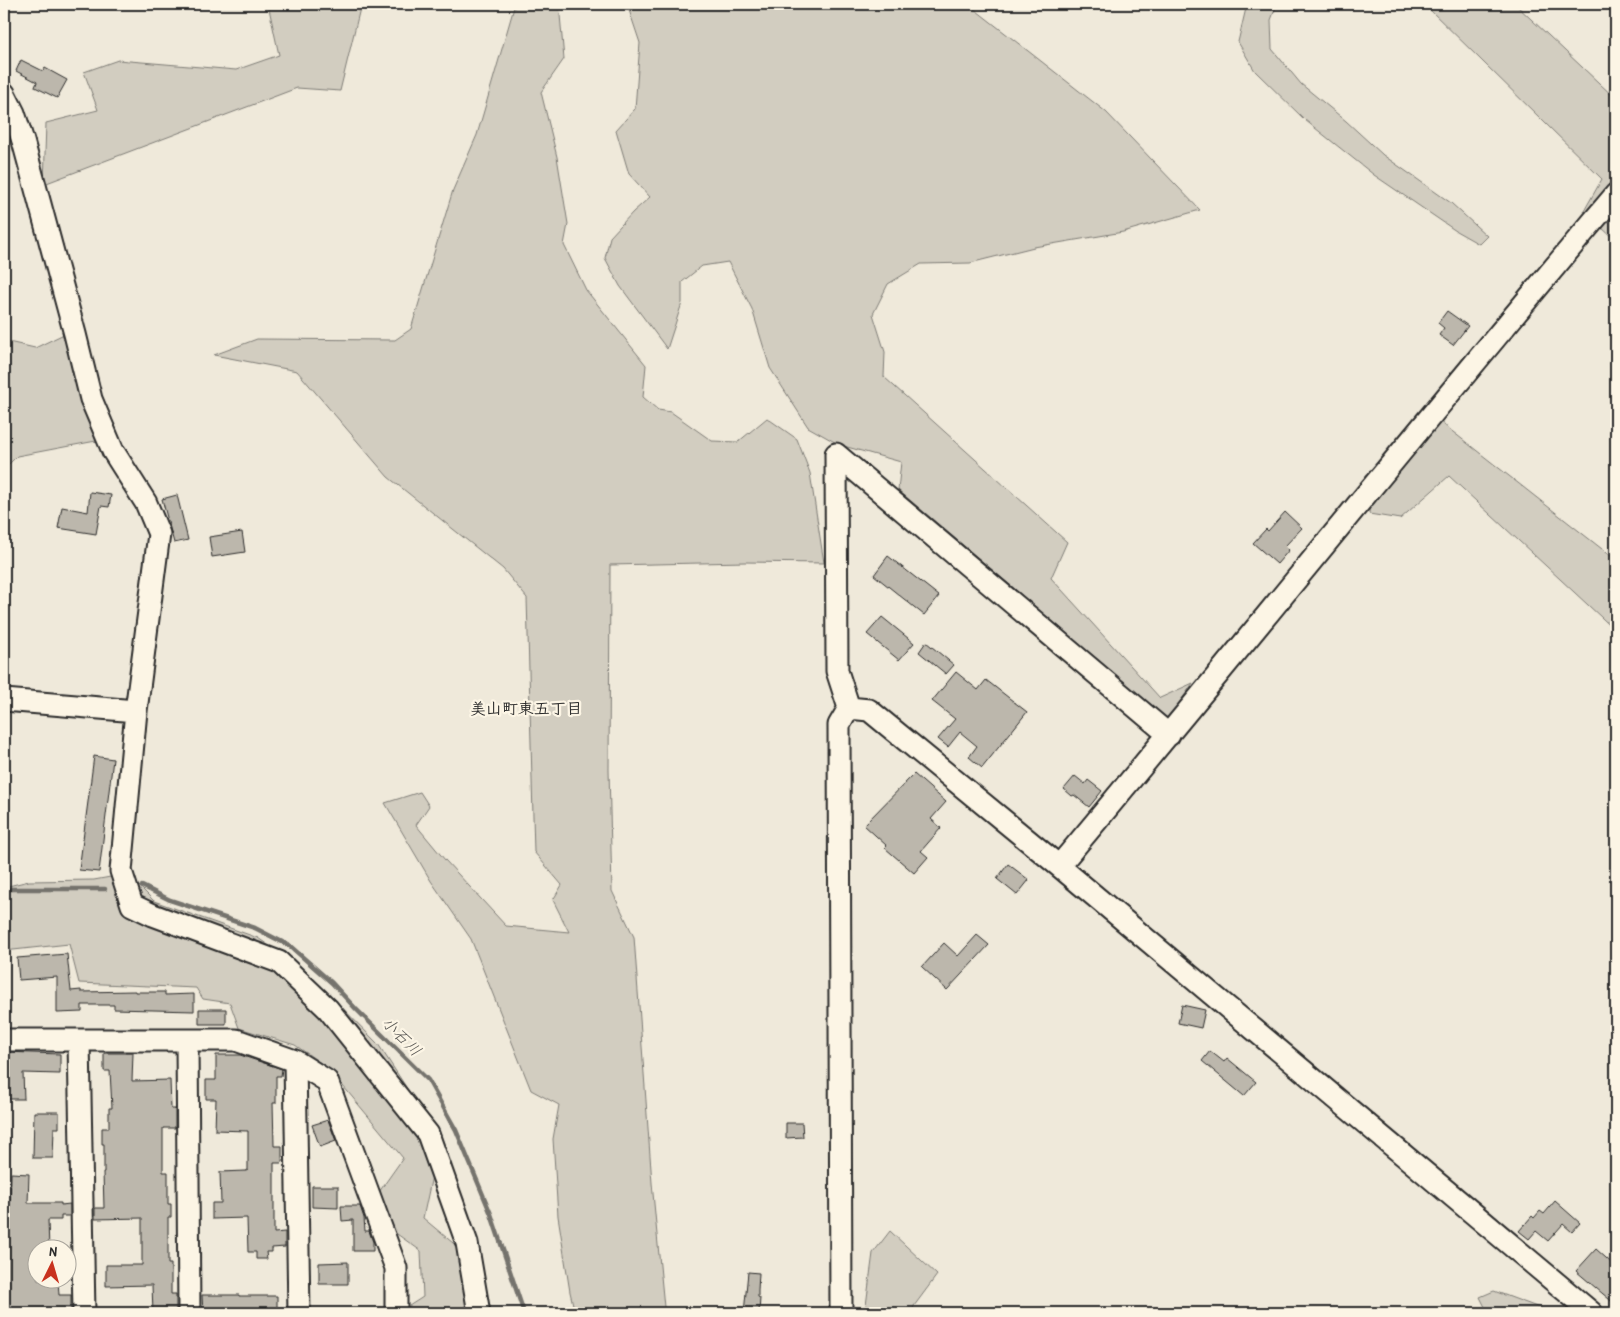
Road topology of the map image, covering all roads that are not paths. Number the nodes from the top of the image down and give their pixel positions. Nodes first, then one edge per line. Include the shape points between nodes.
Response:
1 (4, 93) edge
2 (1616, 194) edge
3 (4, 700) edge
4 (849, 708) junction
5 (136, 711) junction
6 (1169, 734) junction
7 (1059, 866) junction
8 (4, 1040) edge
9 (187, 1040) junction
10 (79, 1041) junction
11 (295, 1061) junction
12 (84, 1313) edge
13 (189, 1313) edge
14 (299, 1313) edge
15 (396, 1313) edge
16 (479, 1313) edge
17 (841, 1313) edge
18 (1592, 1313) edge

1 - 5 street via 23,141 91,399 113,451 146,503 159,534
2 - 6 street
3 - 5 street
4 - 6 street via 837,671 836,454
4 - 7 street via 869,710
4 - 17 street via 839,725
5 - 16 street via 121,871 132,905 279,962 328,1009 428,1134 467,1243
6 - 7 street
7 - 18 street
8 - 10 street
9 - 10 street
9 - 11 street via 236,1040
9 - 13 street
10 - 12 street
11 - 14 street
11 - 15 street via 327,1081 396,1268

